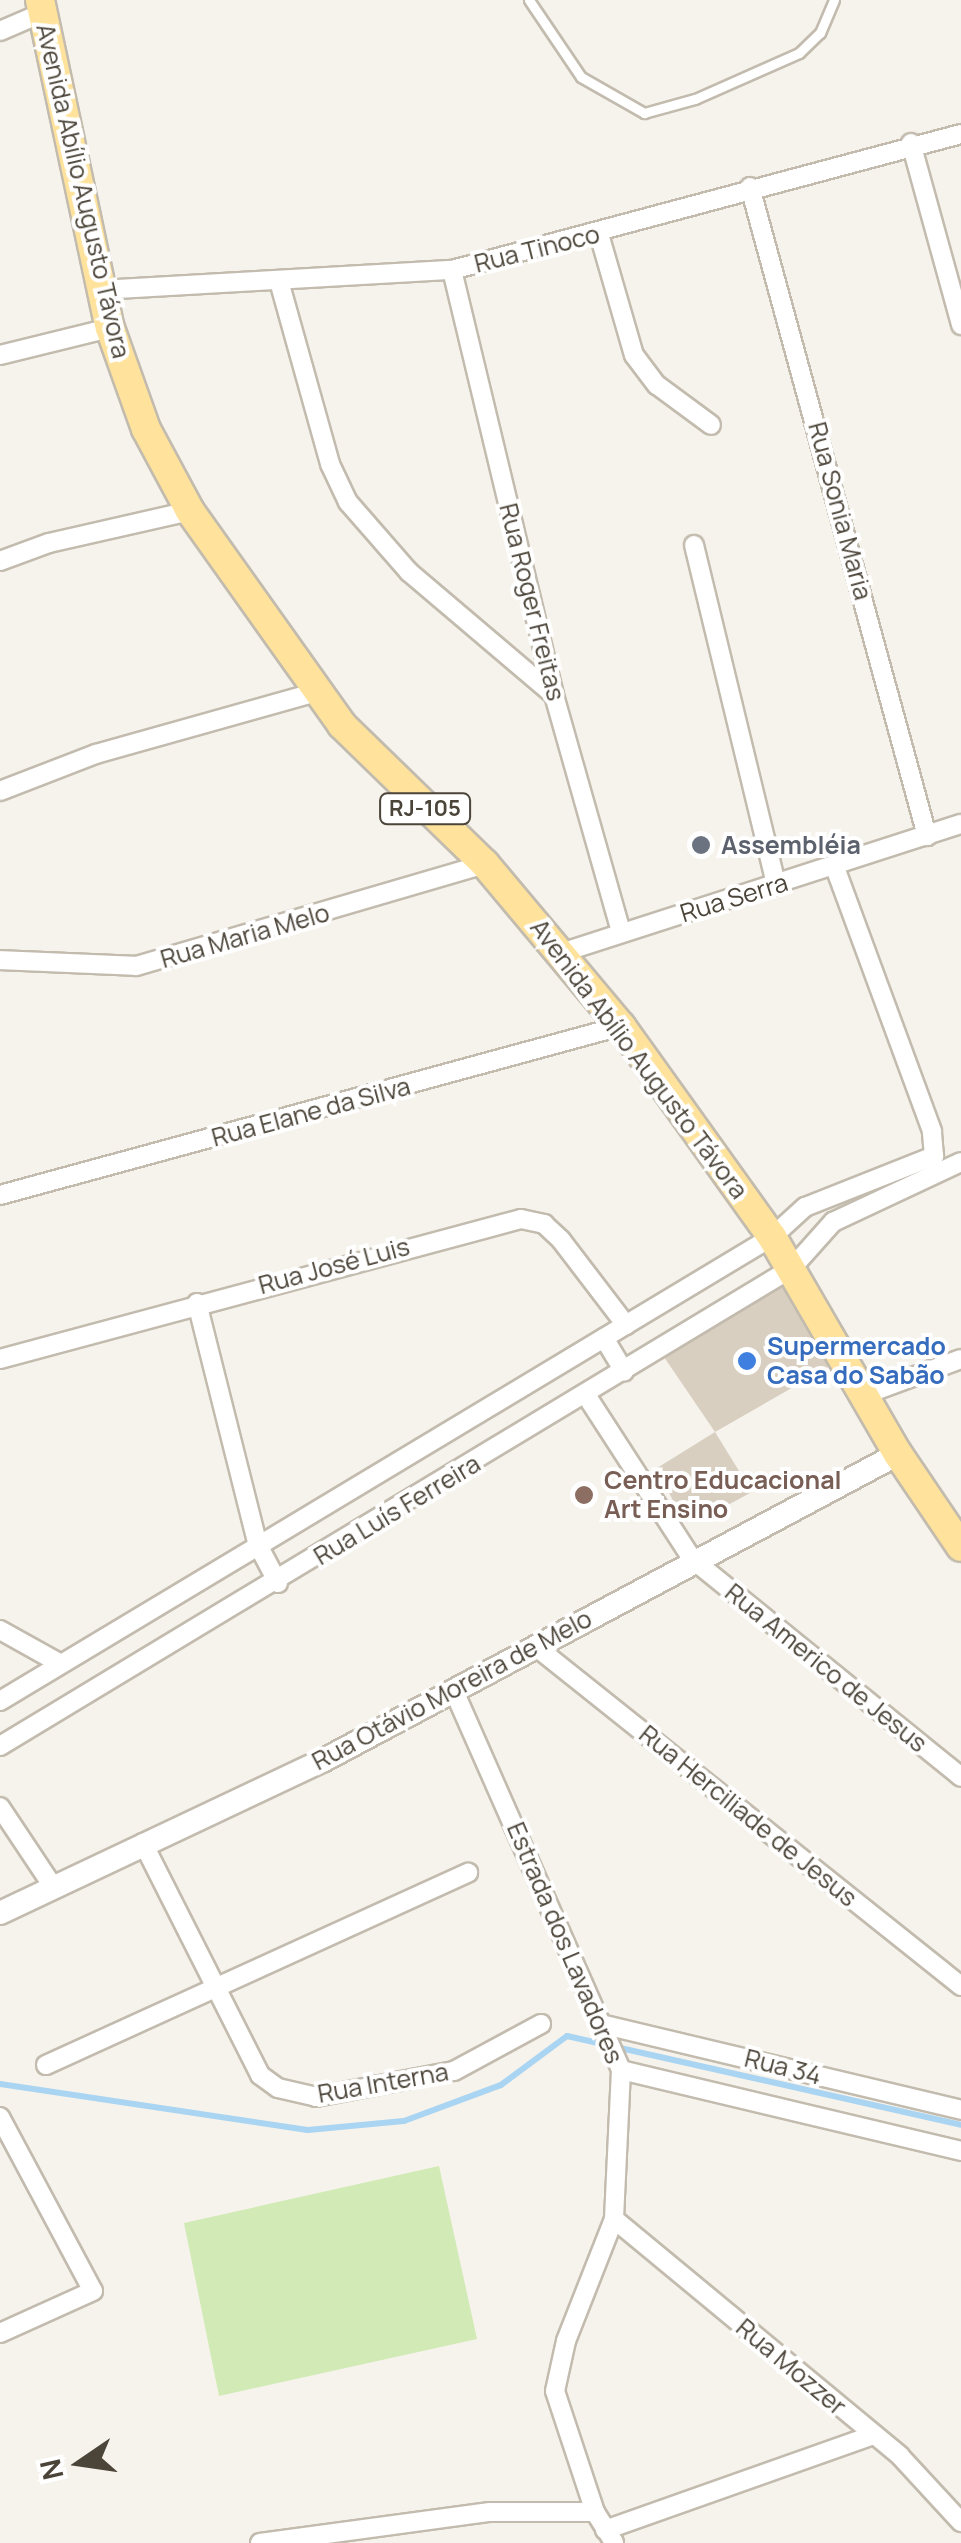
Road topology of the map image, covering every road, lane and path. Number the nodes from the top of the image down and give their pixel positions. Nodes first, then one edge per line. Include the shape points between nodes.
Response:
1 (529, 0) edge
2 (834, 0) edge
3 (41, 7) edge
4 (0, 31) edge
5 (961, 134) edge
6 (911, 143) junction
7 (750, 186) junction
8 (599, 234) junction
9 (452, 270) junction
10 (279, 281) junction
11 (100, 290) junction
12 (961, 325) edge
13 (110, 328) junction
14 (0, 356) edge
15 (711, 425) dead end
16 (190, 511) junction
17 (694, 545) dead end
18 (0, 561) edge
19 (316, 692) junction
20 (554, 695) junction
21 (0, 791) edge
22 (961, 824) edge
23 (926, 836) junction
24 (485, 864) junction
25 (835, 868) junction
26 (776, 885) junction
27 (621, 932) junction
28 (564, 952) junction
29 (0, 960) edge
30 (621, 1026) junction
31 (961, 1162) edge
32 (0, 1195) edge
33 (772, 1237) junction
34 (792, 1268) junction
35 (197, 1303) junction
36 (626, 1325) junction
37 (604, 1338) junction
38 (0, 1359) edge
39 (961, 1359) edge
40 (624, 1371) junction
41 (586, 1395) junction
42 (864, 1395) junction
43 (898, 1454) junction
44 (958, 1540) edge
45 (258, 1545) junction
46 (692, 1559) junction
47 (278, 1583) junction
48 (0, 1630) edge
49 (536, 1646) junction
50 (60, 1663) junction
51 (454, 1691) junction
52 (0, 1702) edge
53 (0, 1746) edge
54 (961, 1777) edge
55 (0, 1807) edge
56 (143, 1843) junction
57 (468, 1873) dead end
58 (54, 1888) junction
59 (0, 1913) edge
60 (217, 1983) junction
61 (961, 1986) edge
62 (541, 2024) dead end
63 (607, 2030) junction
64 (46, 2064) dead end
65 (619, 2066) junction
66 (961, 2110) edge
67 (0, 2116) edge
68 (961, 2150) edge
69 (614, 2219) junction
70 (0, 2333) edge
71 (873, 2435) junction
72 (594, 2512) junction
73 (961, 2522) edge
74 (610, 2536) edge
75 (260, 2543) edge

1 - 2 lane via 581,77 644,113 696,99 799,52 820,33
3 - 4 street
3 - 11 main road, Avenida Abílio Augusto Távora / RJ-105
5 - 6 street, Rua Tinoco
6 - 7 street, Rua Tinoco
6 - 12 street
7 - 8 street, Rua Tinoco
7 - 23 street, Rua Sonia Maria
8 - 9 street, Rua Tinoco
8 - 15 street via 634,355 657,385
9 - 10 street, Rua Tinoco
9 - 20 street, Rua Roger Freitas
10 - 11 street, Rua Tinoco
10 - 20 street via 330,464 355,513 410,572
11 - 13 main road, Avenida Abílio Augusto Távora / RJ-105
13 - 14 street
13 - 16 main road, Avenida Abílio Augusto Távora / RJ-105 via 146,429
16 - 18 street via 49,542
16 - 19 main road, Avenida Abílio Augusto Távora / RJ-105
17 - 26 street
19 - 21 street via 96,754
19 - 24 main road, Avenida Abílio Augusto Távora / RJ-105 via 371,756
20 - 27 street, Rua Roger Freitas
22 - 23 street, Rua Serra
23 - 25 street, Rua Serra
24 - 28 main road, Avenida Abílio Augusto Távora / RJ-105
24 - 29 street, Rua Maria Melo via 136,966
25 - 26 street, Rua Serra
25 - 33 street, Rua Luís Ferreira via 936,1150 929,1160 820,1200
26 - 27 street, Rua Serra
27 - 28 street, Rua Serra
28 - 30 main road, Avenida Abílio Augusto Távora / RJ-105
30 - 32 street, Rua Elane da Silva
30 - 33 main road, Avenida Abílio Augusto Távora / RJ-105
31 - 34 street, Rua Luís Ferreira via 833,1222
33 - 34 main road, Avenida Abílio Augusto Távora / RJ-105
33 - 36 street, Rua Luís Ferreira
34 - 40 street, Rua Luís Ferreira
34 - 42 main road, Avenida Abílio Augusto Távora / RJ-105
35 - 36 street, Rua José Luis via 521,1218 544,1224 561,1240
35 - 38 street, Rua José Luis
35 - 45 street
36 - 37 street, Rua Luís Ferreira
37 - 40 street
37 - 45 street, Rua Luís Ferreira
39 - 42 street
40 - 41 street, Rua Luís Ferreira
41 - 46 street, Rua Americo de Jesus
41 - 47 street, Rua Luís Ferreira
42 - 43 main road, Avenida Abílio Augusto Távora / RJ-105
43 - 44 main road, Avenida Abílio Augusto Távora / RJ-105
43 - 46 street, Rua Otávio Moreira de Melo
45 - 47 street
45 - 50 street, Rua Luís Ferreira
46 - 49 street, Rua Otávio Moreira de Melo
46 - 54 street, Rua Americo de Jesus
47 - 53 street, Rua Luís Ferreira
48 - 50 street
49 - 51 street, Rua Otávio Moreira de Melo
49 - 61 street, Rua Herciliade de Jesus
50 - 52 street, Rua Luís Ferreira
51 - 56 street, Rua Otávio Moreira de Melo
51 - 63 street, Estrada dos Lavadores
55 - 58 street
56 - 58 street, Rua Otávio Moreira de Melo
56 - 60 street, Rua Interna
57 - 60 street
58 - 59 street, Rua Otávio Moreira de Melo
60 - 62 street, Rua Interna via 260,2076 316,2097 466,2068
60 - 64 street
63 - 65 street, Estrada dos Lavadores
63 - 66 street, Rua 34
65 - 68 street
65 - 69 street, Estrada dos Lavadores
67 - 70 street via 93,2291
69 - 71 street, Rua Mozzer
69 - 72 street, Estrada dos Lavadores via 555,2380 557,2410
71 - 73 street, Rua Mozzer
71 - 74 street
72 - 74 street, Estrada dos Lavadores
72 - 75 street via 490,2512

